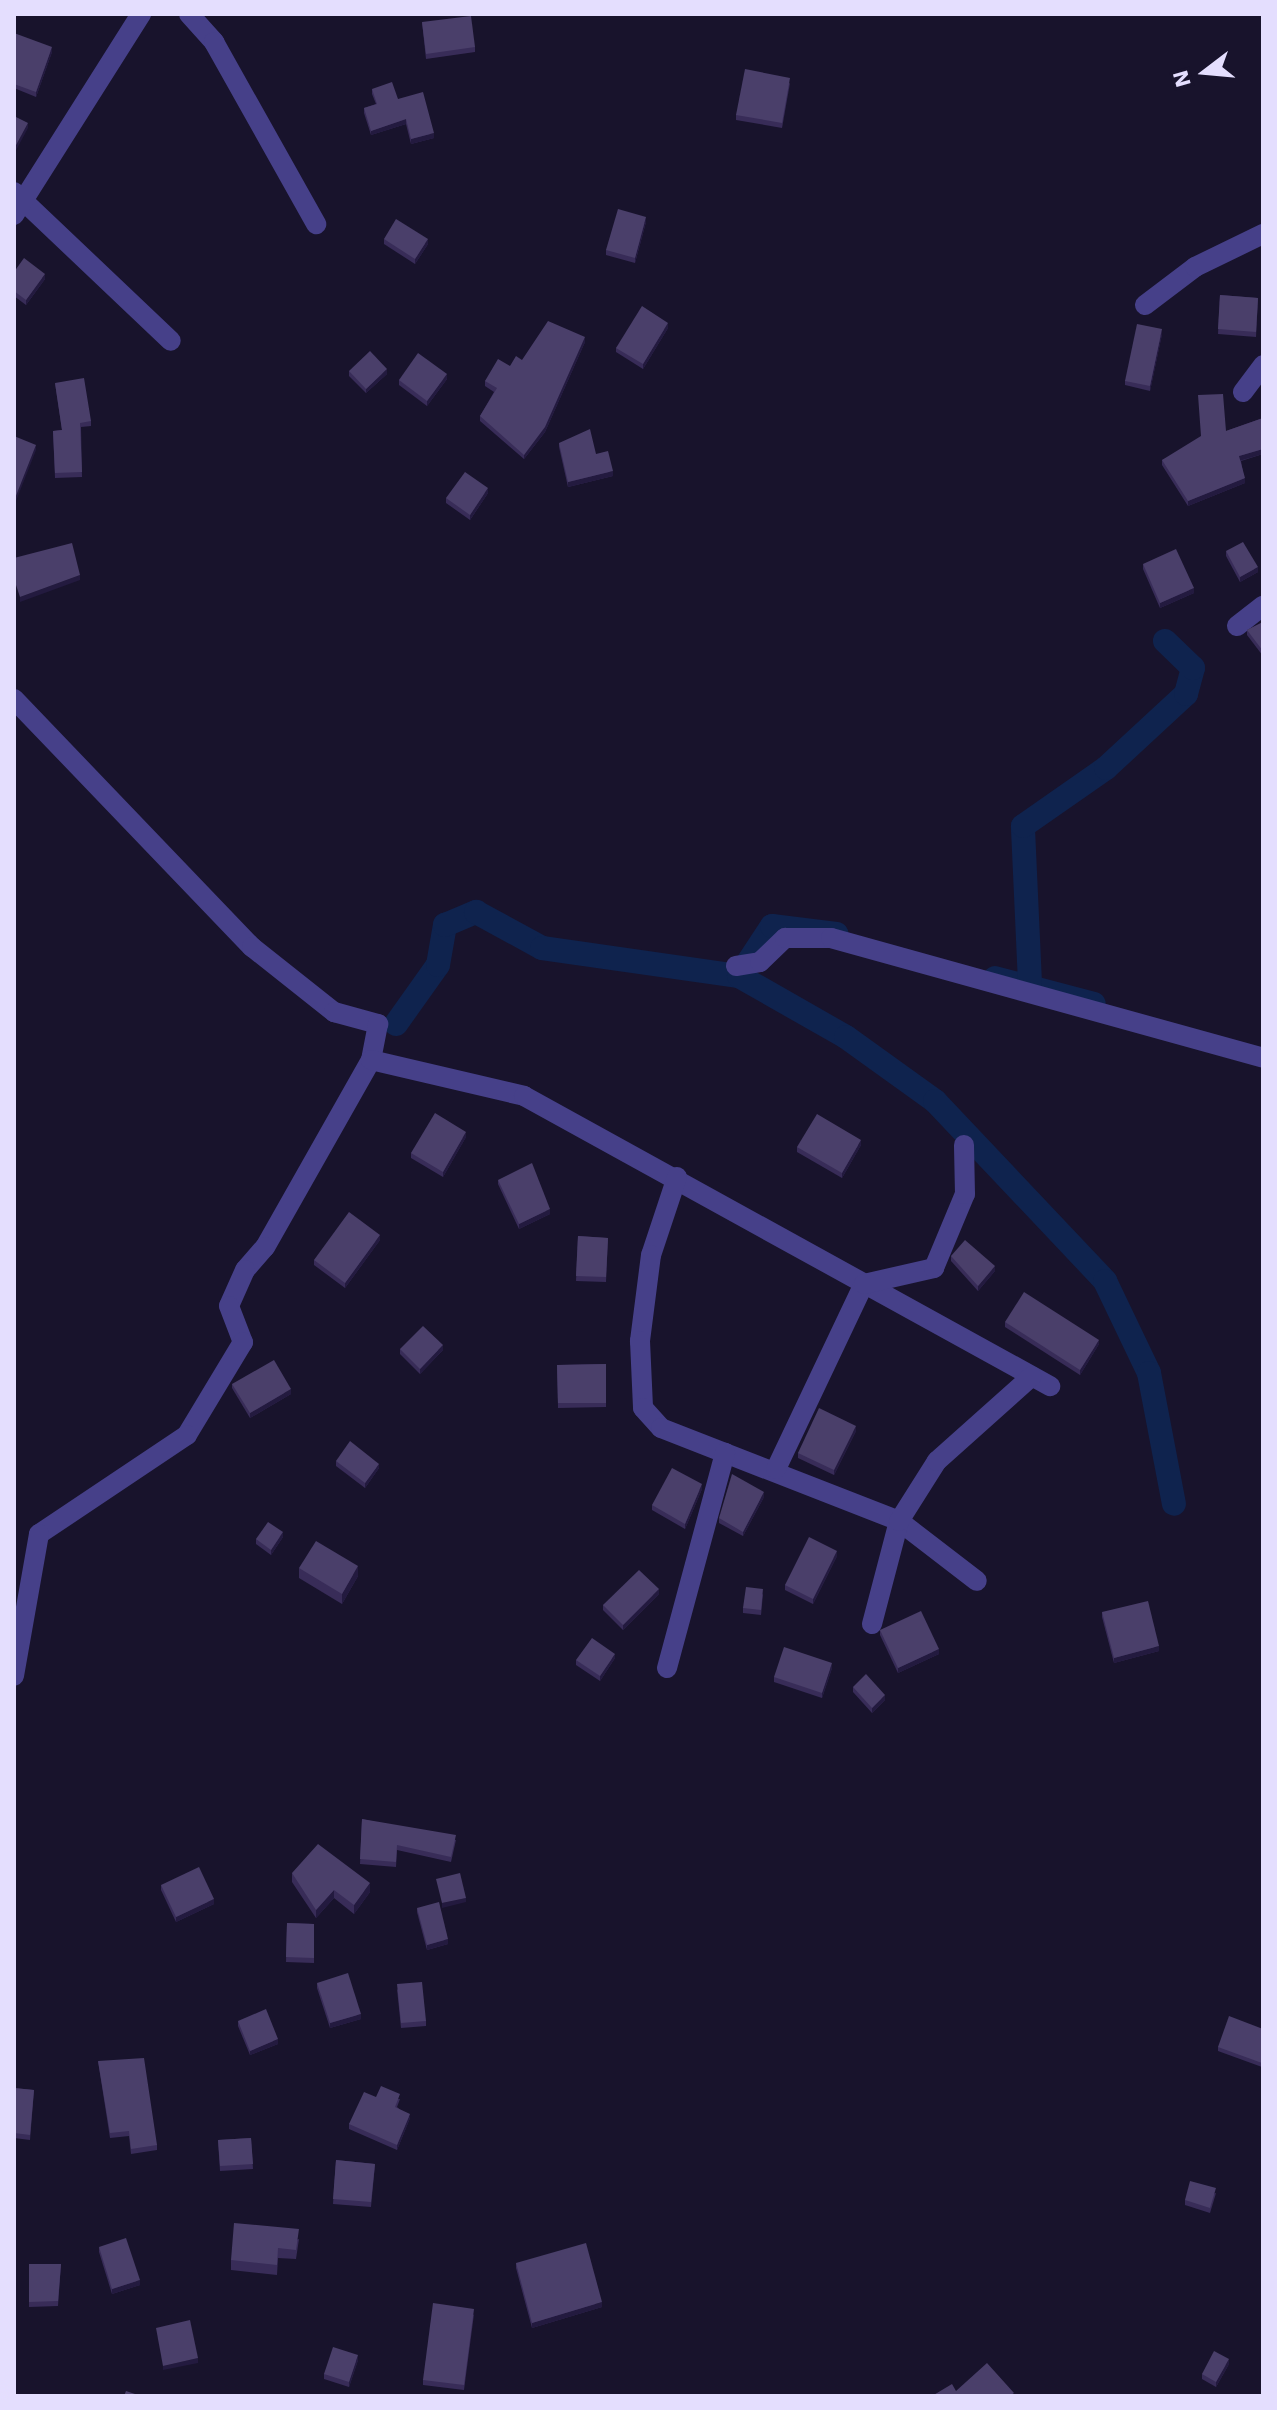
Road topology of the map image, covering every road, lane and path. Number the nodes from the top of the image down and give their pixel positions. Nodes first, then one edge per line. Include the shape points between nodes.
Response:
1 (141, 14) edge
2 (189, 14) edge
3 (17, 202) edge
4 (316, 224) dead end
5 (1263, 234) edge
6 (1145, 305) dead end
7 (171, 341) dead end
8 (1263, 365) edge
9 (1243, 392) dead end
10 (1263, 606) edge
11 (1237, 626) dead end
12 (14, 699) edge
13 (736, 966) dead end
14 (1263, 1058) edge
15 (371, 1060) junction
16 (964, 1145) dead end
17 (677, 1177) junction
18 (864, 1284) junction
19 (725, 1453) junction
20 (776, 1469) junction
21 (899, 1521) junction
22 (977, 1581) dead end
23 (872, 1624) dead end
24 (667, 1668) dead end
25 (14, 1676) edge

1 - 3 street
2 - 4 street via 214,42
3 - 7 street
5 - 6 street via 1195,267
8 - 9 street
10 - 11 street
12 - 15 street via 252,947 334,1012 378,1024
13 - 14 street via 760,962 785,938 831,938
15 - 17 street via 524,1096
15 - 25 street via 265,1247 245,1270 229,1306 243,1342 187,1435 39,1534
16 - 18 street via 965,1194 934,1268
17 - 18 street
17 - 19 street via 651,1255 640,1341 643,1408 661,1428
18 - 20 street
18 - 21 street via 1041,1381 937,1461
19 - 20 street
19 - 24 street
20 - 21 street
21 - 22 street
21 - 23 street

